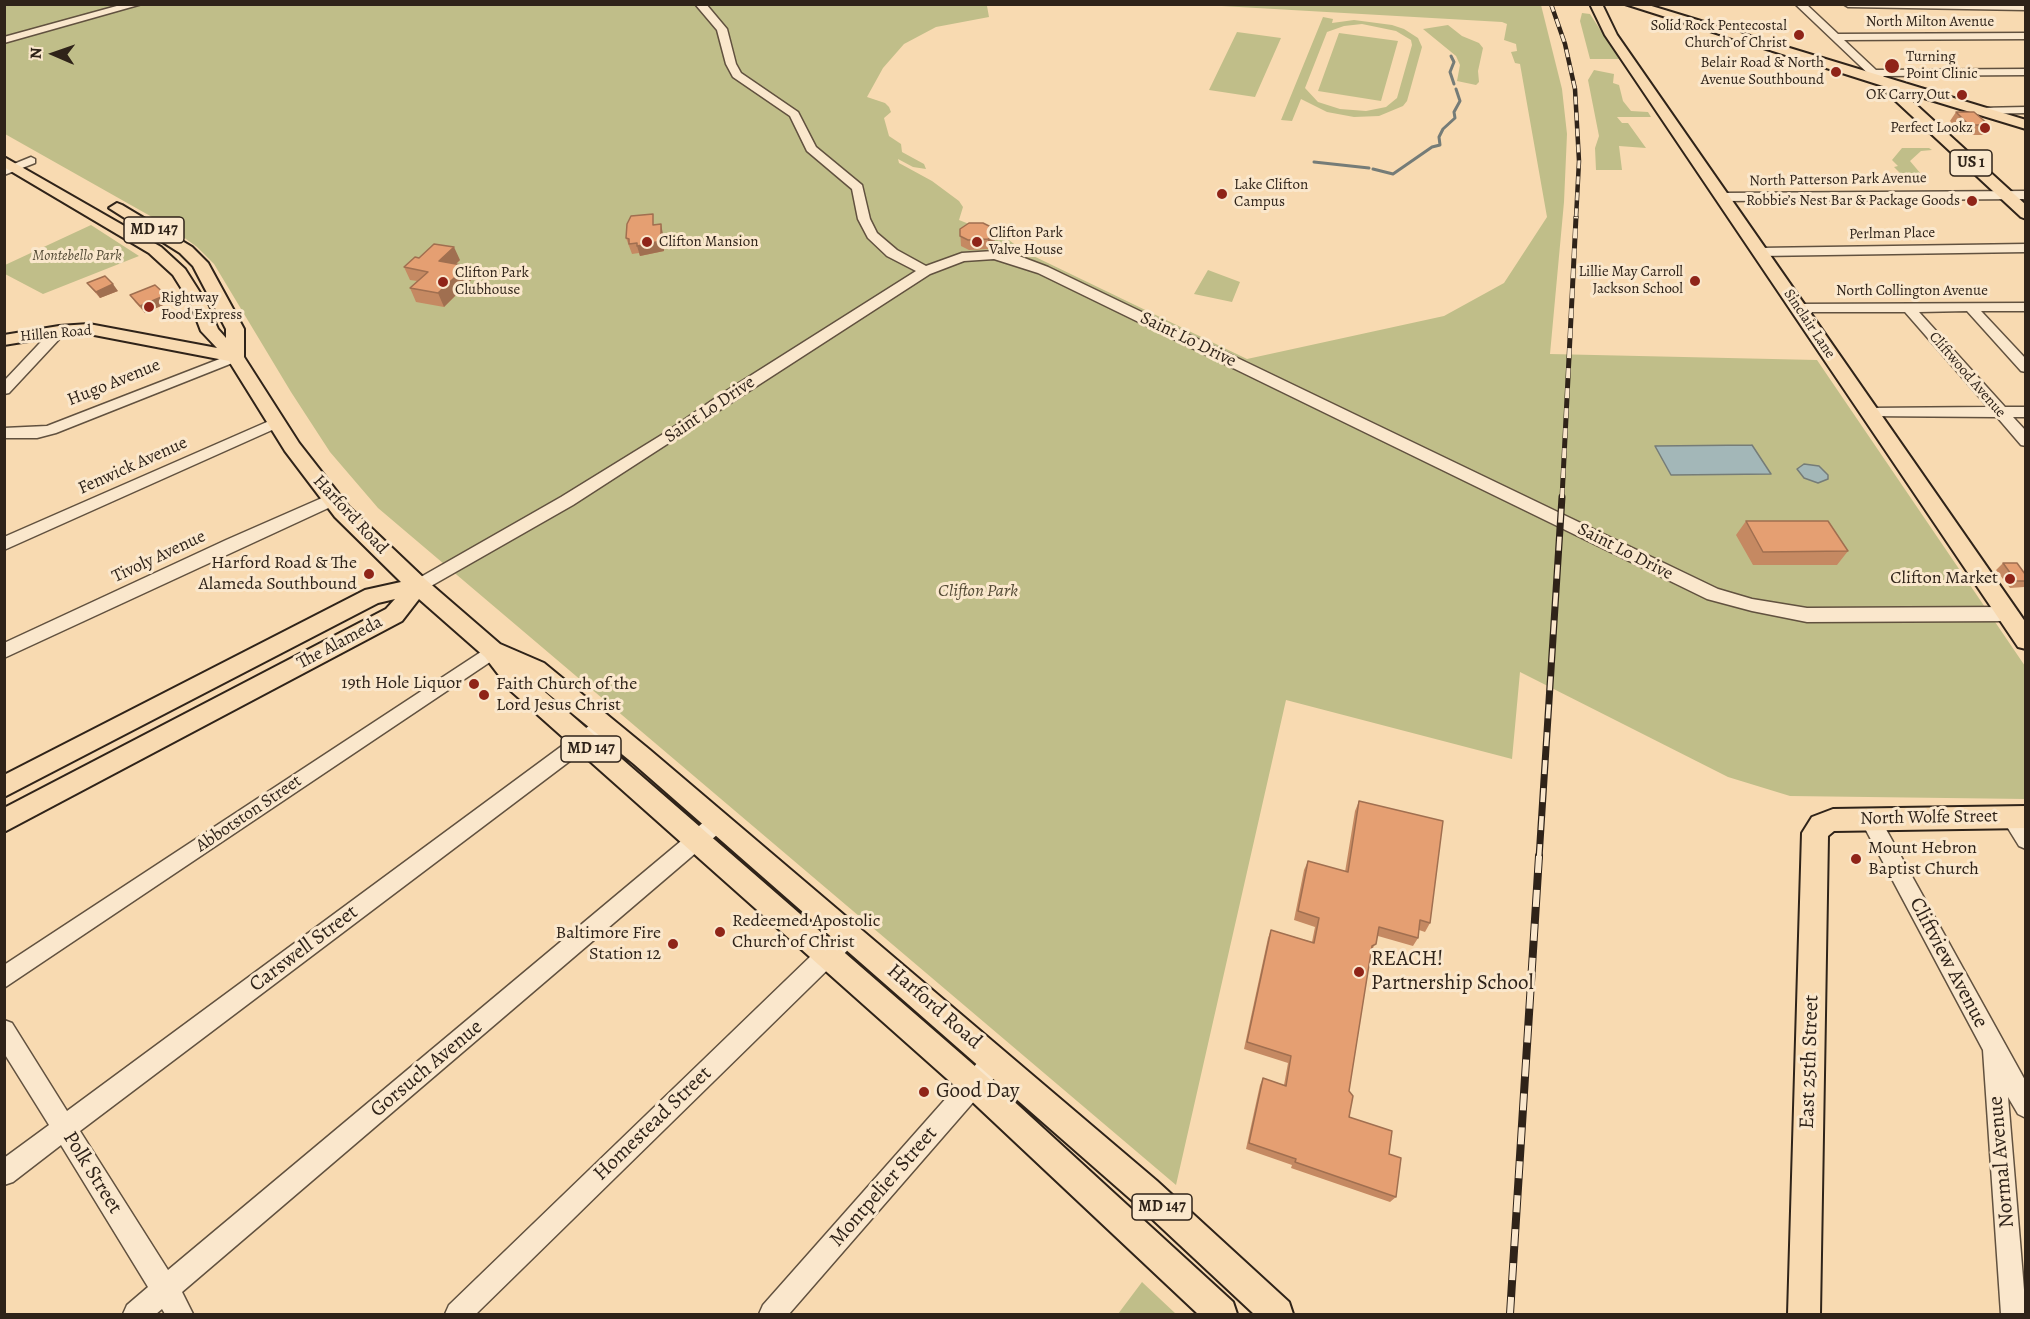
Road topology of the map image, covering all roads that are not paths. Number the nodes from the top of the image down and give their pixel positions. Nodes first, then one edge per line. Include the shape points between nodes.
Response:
1 (137, 4) edge
2 (700, 4) edge
3 (1596, 4) edge
4 (1631, 4) edge
5 (1800, 4) edge
6 (1848, 4) edge
7 (2025, 7) edge
8 (2025, 36) edge
9 (1836, 38) junction
10 (4, 39) edge
11 (2025, 72) edge
12 (1877, 76) junction
13 (2025, 110) edge
14 (1979, 111) junction
15 (2025, 125) edge
16 (4, 146) edge
17 (32, 160) junction
18 (8, 166) edge
19 (2025, 195) edge
20 (2006, 196) junction
21 (1722, 197) junction
22 (2025, 214) edge
23 (2025, 248) edge
24 (1760, 252) junction
25 (925, 271) junction
26 (1970, 307) junction
27 (2025, 307) edge
28 (1798, 308) junction
29 (1909, 308) junction
30 (59, 331) junction
31 (210, 332) junction
32 (142, 339) junction
33 (4, 340) edge
34 (171, 343) junction
35 (235, 357) junction
36 (2025, 368) edge
37 (4, 390) edge
38 (2000, 412) junction
39 (2025, 412) edge
40 (1870, 413) junction
41 (276, 423) junction
42 (4, 433) edge
43 (2025, 441) edge
44 (331, 500) junction
45 (4, 544) edge
46 (418, 586) junction
47 (2016, 614) edge
48 (2025, 641) edge
49 (4, 651) edge
50 (493, 651) junction
51 (604, 725) junction
52 (582, 742) junction
53 (4, 787) edge
54 (2018, 817) edge
55 (1870, 819) junction
56 (1833, 820) joint
57 (4, 821) edge
58 (718, 822) junction
59 (2025, 840) edge
60 (696, 841) junction
61 (849, 934) junction
62 (827, 956) junction
63 (4, 978) edge
64 (4, 1031) edge
65 (1992, 1045) junction
66 (995, 1060) junction
67 (974, 1084) junction
68 (2025, 1106) edge
69 (64, 1129) junction
70 (4, 1173) edge
71 (165, 1290) junction
72 (136, 1314) edge
73 (180, 1314) edge
74 (458, 1314) edge
75 (772, 1314) edge
76 (1221, 1314) edge
77 (1277, 1314) edge
78 (1804, 1314) edge
79 (2014, 1314) edge

1 - 10 street
2 - 25 street via 722,29 737,75 794,114 811,149 858,188 864,219 872,235 892,253
3 - 21 main road, Sinclair Lane via 1611,35
4 - 12 main road, US 1
5 - 9 street
6 - 7 street
8 - 9 street, North Milton Avenue
9 - 12 street
11 - 12 street
12 - 14 main road
12 - 20 main road, US 1
13 - 14 street
14 - 15 main road
16 - 17 main road, MD 147
17 - 18 street
17 - 35 main road, MD 147 via 186,250 200,263 235,329
18 - 31 main road, Harford Road / MD 147 via 77,201 155,250 186,281
19 - 20 street, North Patterson Park Avenue
20 - 21 street, North Patterson Park Avenue
20 - 22 main road, US 1
21 - 24 main road, Sinclair Lane
23 - 24 street, Perlman Place
24 - 28 main road, Sinclair Lane
25 - 46 street, Saint Lo Drive via 616,471
25 - 47 street, Saint Lo Drive via 950,260 974,256 1001,256 1023,262 1675,577 1727,598 1769,609 1826,616
26 - 27 street, North Collington Avenue
26 - 29 street, North Collington Avenue
26 - 36 street
28 - 29 street, North Collington Avenue
28 - 40 main road, Sinclair Lane
29 - 38 street, Cliftwood Avenue
30 - 32 main road, Hillen Road via 102,330
30 - 33 main road, Hillen Road
30 - 37 street
31 - 34 main road via 191,341
31 - 35 main road, Harford Road / MD 147
32 - 34 main road, Hillen Road
32 - 35 main road, Hillen Road via 185,357
34 - 35 main road, Hillen Road
35 - 41 main road, Harford Road / MD 147
35 - 42 street, Hugo Avenue via 51,430
38 - 39 street
38 - 40 street
38 - 43 street, Cliftwood Avenue
40 - 47 main road, Sinclair Lane
41 - 44 main road, Harford Road / MD 147
41 - 45 street, Fenwick Avenue
44 - 46 main road, Harford Road / MD 147
44 - 49 street, Tivoly Avenue
46 - 50 main road, Harford Road / MD 147
46 - 53 main road, The Alameda via 374,596
46 - 57 main road, The Alameda via 394,615
47 - 48 main road, Sinclair Lane
50 - 51 main road, Harford Road / MD 147 via 536,669
50 - 52 main road, Harford Road / MD 147 via 519,685
50 - 63 street, Abbotston Street
51 - 52 street, Carswell Street
51 - 58 main road, Harford Road / MD 147
52 - 60 main road, Harford Road / MD 147
52 - 69 street, Carswell Street
54 - 55 main road, North Wolfe Street
54 - 59 street
55 - 56 main road, North Wolfe Street
55 - 65 street, Cliftview Avenue
56 - 78 main road, East 25th Street via 1815,833 1814,849
58 - 60 street, Gorsuch Avenue
58 - 61 main road, Harford Road / MD 147
60 - 62 main road, Harford Road / MD 147
60 - 71 street, Gorsuch Avenue
61 - 62 street, Homestead Street
61 - 66 main road, Harford Road / MD 147
62 - 67 main road, Harford Road / MD 147
62 - 74 street, Homestead Street
64 - 69 street, Polk Street
65 - 68 street, Cliftview Avenue
65 - 79 street, Normal Avenue
66 - 67 street, Montpelier Street
66 - 77 main road, Harford Road / MD 147
67 - 75 street, Montpelier Street
67 - 76 main road, Harford Road / MD 147
69 - 70 street, Carswell Street
69 - 71 street, Polk Street
71 - 72 street, Gorsuch Avenue
71 - 73 street, Polk Street

